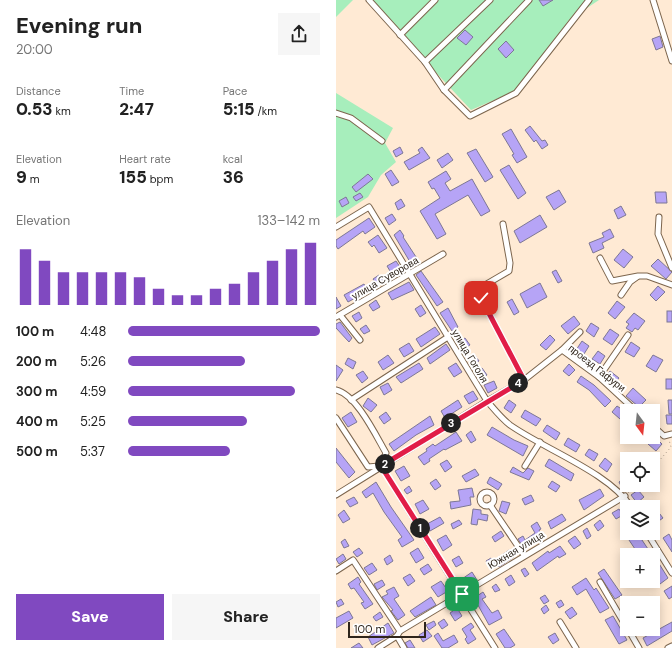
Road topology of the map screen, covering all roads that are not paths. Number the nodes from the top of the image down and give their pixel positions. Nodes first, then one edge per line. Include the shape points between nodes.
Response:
1 (369, 0) edge
2 (435, 0) edge
3 (490, 0) edge
4 (529, 0) edge
5 (589, 0) edge
6 (653, 0) edge
7 (400, 35) junction
8 (672, 60) edge
9 (425, 62) junction
10 (444, 90) junction
11 (336, 113) edge
12 (382, 142) dead end
13 (659, 217) dead end
14 (503, 224) dead end
15 (336, 227) edge
16 (443, 254) dead end
17 (600, 258) dead end
18 (672, 268) edge
19 (410, 274) junction
20 (638, 276) junction
21 (672, 286) edge
22 (621, 295) dead end
23 (338, 316) edge
24 (580, 332) dead end
25 (628, 335) dead end
26 (448, 337) junction
27 (360, 340) dead end
28 (562, 350) junction
29 (598, 377) junction
30 (524, 380) junction
31 (336, 390) edge
32 (351, 400) junction
33 (487, 401) junction
34 (628, 404) edge
35 (336, 418) edge
36 (660, 432) edge
37 (670, 435) edge
38 (540, 442) junction
39 (381, 466) junction
40 (524, 466) dead end
41 (336, 495) edge
42 (625, 496) junction
43 (627, 500) edge
44 (490, 505) dead end
45 (651, 540) edge
46 (524, 555) junction
47 (336, 571) edge
48 (672, 573) edge
49 (600, 582) dead end
50 (462, 594) junction
51 (620, 617) edge
52 (560, 622) dead end
53 (400, 631) junction
54 (397, 636) junction
55 (631, 636) edge
56 (672, 646) edge
57 (378, 648) edge
58 (404, 648) edge
59 (495, 648) edge
60 (576, 648) edge
61 (639, 648) edge
62 (668, 648) edge

1 - 7 street
2 - 7 street
3 - 9 street
4 - 10 street
5 - 10 street via 516,93 470,116
6 - 8 street
7 - 9 street
9 - 10 street
11 - 12 street via 351,118
13 - 18 street via 658,234
14 - 30 street via 510,263 509,271 485,285 480,291 481,298
15 - 19 street, улица Гоголя via 369,207
16 - 19 street, улица Суворова
17 - 20 street via 612,281
19 - 23 street, улица Суворова
19 - 26 street, улица Гоголя
20 - 21 street via 647,276
20 - 22 street
23 - 27 street
24 - 28 street
25 - 29 street
26 - 32 street
26 - 33 street, улица Гоголя
28 - 29 street, проезд Гафури
28 - 30 street, проезд Гафури
29 - 34 street, проезд Гафури
30 - 33 street, проезд Гафури
31 - 32 street via 345,393
32 - 39 street via 363,414 386,454
33 - 38 street, улица Гоголя via 509,424
33 - 39 street, проезд Гафури
35 - 39 street via 368,467
36 - 37 street via 664,436
38 - 40 street
38 - 42 street, улица Гоголя
39 - 41 street, проезд Гафури
39 - 50 street
42 - 43 street, улица Гоголя
42 - 46 street, Южная улица
44 - 46 street
45 - 48 street
46 - 50 street, Южная улица
47 - 53 street via 353,560
49 - 51 street
50 - 53 street, Южная улица
50 - 59 street
52 - 60 street
53 - 54 street, Южная улица
54 - 57 street, Южная улица
54 - 58 street
55 - 61 street
56 - 62 street

